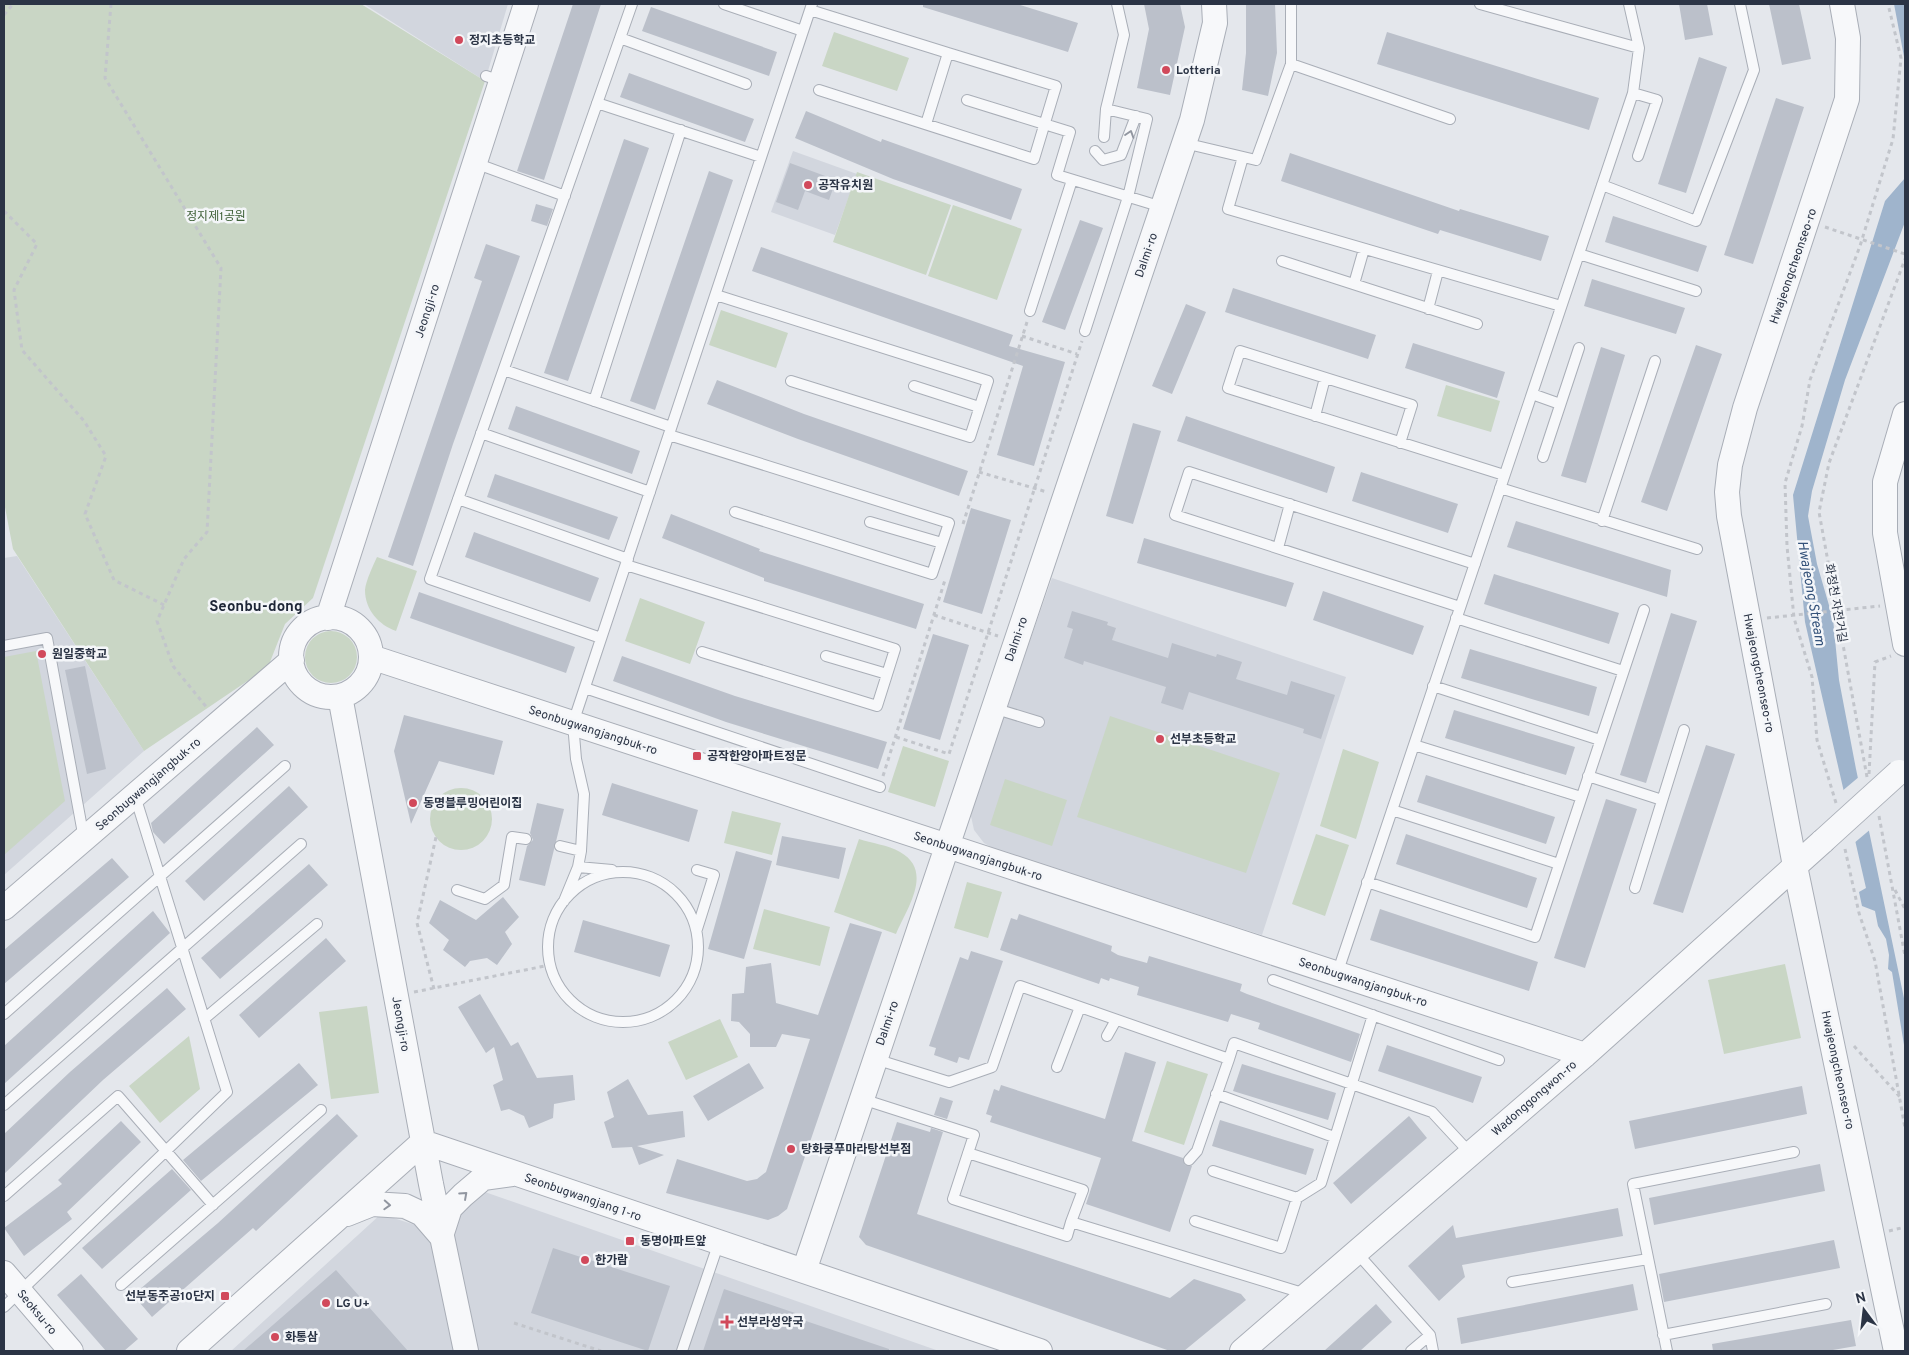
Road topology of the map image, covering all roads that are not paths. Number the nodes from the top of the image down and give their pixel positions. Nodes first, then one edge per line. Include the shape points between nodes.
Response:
1 (526, 4) edge
2 (632, 4) edge
3 (724, 4) edge
4 (1117, 4) edge
5 (1214, 4) edge
6 (1291, 4) edge
7 (1480, 4) edge
8 (1629, 4) edge
9 (1740, 4) edge
10 (1842, 4) edge
11 (811, 7) edge
12 (803, 31) junction
13 (620, 38) junction
14 (1639, 48) junction
15 (948, 54) junction
16 (1291, 64) junction
17 (746, 84) dead end
18 (819, 90) dead end
19 (1633, 92) junction
20 (967, 100) dead end
21 (598, 102) junction
22 (1106, 109) junction
23 (1136, 116) junction
24 (1450, 119) dead end
25 (926, 124) junction
26 (1044, 124) junction
27 (681, 130) junction
28 (1104, 137) dead end
29 (1184, 143) junction
30 (1095, 151) dead end
31 (1638, 156) dead end
32 (761, 157) junction
33 (1243, 157) junction
34 (475, 163) junction
35 (1072, 180) junction
36 (1602, 185) junction
37 (565, 196) junction
38 (1128, 197) junction
39 (1162, 207) junction
40 (1364, 249) junction
41 (1579, 254) junction
42 (1282, 261) dead end
43 (1438, 271) junction
44 (1354, 284) junction
45 (1696, 291) dead end
46 (716, 295) junction
47 (1561, 306) junction
48 (1428, 309) junction
49 (1030, 311) dead end
50 (1476, 324) dead end
51 (1085, 331) road end
52 (1579, 348) dead end
53 (1655, 361) dead end
54 (504, 370) junction
55 (1325, 378) junction
56 (791, 381) dead end
57 (914, 386) dead end
58 (1532, 394) junction
59 (594, 401) junction
60 (1560, 404) junction
61 (980, 406) junction
62 (1905, 414) edge
63 (1315, 416) junction
64 (670, 431) junction
65 (481, 433) junction
66 (1400, 443) junction
67 (1543, 457) dead end
68 (1504, 475) junction
69 (1500, 488) junction
70 (650, 492) junction
71 (458, 500) junction
72 (1290, 504) junction
73 (735, 512) dead end
74 (1602, 521) junction
75 (870, 522) dead end
76 (942, 543) junction
77 (1278, 548) junction
78 (1697, 549) dead end
79 (627, 562) junction
80 (1475, 564) junction
81 (1460, 607) junction
82 (1644, 610) dead end
83 (328, 618) junction
84 (1456, 618) junction
85 (601, 638) junction
86 (4, 646) edge
87 (1901, 648) edge
88 (702, 652) dead end
89 (826, 656) dead end
90 (371, 657) junction
91 (292, 660) junction
92 (1623, 671) junction
93 (887, 674) junction
94 (1433, 686) junction
95 (585, 688) junction
96 (340, 696) junction
97 (993, 708) junction
98 (1039, 722) dead end
99 (573, 723) junction
100 (1684, 730) dead end
101 (1600, 740) junction
102 (1414, 745) junction
103 (285, 766) dead end
104 (1902, 770) edge
105 (1588, 776) junction
106 (880, 787) road end
107 (134, 796) junction
108 (1581, 797) junction
109 (1662, 800) junction
110 (1392, 810) junction
111 (84, 839) junction
112 (526, 840) dead end
113 (301, 844) dead end
114 (560, 846) dead end
115 (947, 846) junction
116 (582, 851) junction
117 (1559, 864) junction
118 (1795, 866) junction
119 (578, 867) junction
120 (696, 870) dead end
121 (637, 873) junction
122 (160, 877) junction
123 (1368, 882) junction
124 (1634, 888) dead end
125 (457, 890) dead end
126 (564, 900) junction
127 (4, 908) edge
128 (317, 924) dead end
129 (697, 928) junction
130 (182, 949) junction
131 (1336, 974) junction
132 (1273, 980) dead end
133 (1080, 1007) junction
134 (4, 1014) edge
135 (1373, 1015) junction
136 (204, 1019) junction
137 (1116, 1020) junction
138 (1108, 1036) dead end
139 (1585, 1055) junction
140 (875, 1059) junction
141 (1228, 1059) junction
142 (1500, 1060) dead end
143 (1057, 1067) dead end
144 (1350, 1083) junction
145 (1216, 1094) junction
146 (862, 1099) junction
147 (4, 1105) edge
148 (321, 1110) dead end
149 (1334, 1137) junction
150 (423, 1142) junction
151 (166, 1152) junction
152 (1794, 1152) dead end
153 (968, 1153) junction
154 (1470, 1153) junction
155 (1189, 1160) dead end
156 (1213, 1171) dead end
157 (515, 1174) junction
158 (4, 1196) edge
159 (1297, 1198) junction
160 (212, 1205) junction
161 (341, 1216) junction
162 (1195, 1221) dead end
163 (1071, 1222) junction
164 (441, 1236) junction
165 (719, 1242) junction
166 (1357, 1253) junction
167 (1648, 1259) junction
168 (804, 1271) junction
169 (4, 1272) edge
170 (1512, 1282) dead end
171 (121, 1285) dead end
172 (1306, 1294) junction
173 (12, 1300) edge
174 (1826, 1304) dead end
175 (1430, 1335) junction
176 (1663, 1335) junction
177 (71, 1351) edge
178 (191, 1351) edge
179 (466, 1351) edge
180 (682, 1351) edge
181 (1040, 1351) edge
182 (1242, 1351) edge
183 (1411, 1351) edge
184 (1434, 1351) edge
185 (1666, 1351) edge
186 (1896, 1351) edge

1 - 34 street, Jeongji-ro via 494,79
2 - 13 lane
3 - 12 lane
4 - 22 lane via 1124,35
5 - 29 street, Dalmi-ro via 1215,23
6 - 16 lane
7 - 14 lane
8 - 14 lane
9 - 36 lane via 1754,70 1696,221
10 - 118 street, Hwajeongcheonseo-ro via 1848,38 1847,99 1745,408 1730,465 1727,492
11 - 12 lane
11 - 15 lane
12 - 32 lane
13 - 17 lane
13 - 21 lane
14 - 19 lane
15 - 25 lane
15 - 26 lane via 1056,86
16 - 24 lane
16 - 33 lane via 1256,160
18 - 25 lane
19 - 31 lane via 1657,100
19 - 36 lane
20 - 26 lane
21 - 27 lane
21 - 37 lane
22 - 23 lane
22 - 28 lane
30 -> 23 lane via 1103,160 1121,155
23 - 38 lane via 1147,119
25 - 26 lane via 1034,159
26 - 35 lane via 1070,132 1057,175
27 - 32 lane
27 - 59 lane
29 - 33 lane
29 - 39 street, Dalmi-ro
32 - 46 lane
33 - 40 lane via 1228,209
34 - 37 lane
34 - 83 street, Jeongji-ro
35 - 38 lane
35 - 49 lane
36 - 41 lane
37 - 54 lane
38 - 39 lane
38 - 51 lane
39 - 97 street, Dalmi-ro
40 - 43 lane
40 - 44 lane
41 - 45 lane
41 - 47 lane
42 - 44 lane
43 - 47 lane
43 - 48 lane
44 - 48 lane
46 - 61 lane via 988,381
46 - 64 lane
47 - 58 lane
48 - 50 lane
52 - 60 lane
53 - 74 lane
54 - 59 lane
54 - 65 lane
55 - 63 lane
55 - 63 lane via 1240,351 1228,388
55 - 66 lane via 1412,405
56 - 61 lane via 970,437
57 - 61 lane
58 - 60 lane
58 - 68 lane
59 - 64 lane
60 - 67 lane
62 - 87 street via 1885,482 1885,533 1898,604
63 - 66 lane
64 - 70 lane
64 - 76 lane via 949,523
65 - 70 lane
65 - 71 lane
66 - 68 lane
68 - 69 lane
69 - 74 lane
69 - 80 lane
70 - 79 lane
71 - 79 lane
71 - 85 lane via 430,579
72 - 77 lane
72 - 77 lane via 1189,472 1175,515
72 - 80 lane
73 - 76 lane via 932,574
74 - 78 lane
75 - 76 lane
77 - 81 lane
79 - 85 lane
79 - 93 lane via 895,649
80 - 81 lane
81 - 84 lane
82 - 92 lane
83 - 90 street via 344,620 358,628 368,641
83 - 91 street via 313,622 301,632 294,645
84 - 92 lane
84 - 94 lane
85 - 95 lane
86 - 111 lane via 47,638
88 - 93 lane via 877,706
89 - 93 lane
90 - 96 street via 364,680
90 - 99 street, Seonbugwangjangbuk-ro
91 - 96 street via 296,676 306,688 321,696
91 - 107 street, Seonbugwangjangbuk-ro
92 - 101 lane
94 - 101 lane
94 - 102 lane
95 - 99 lane
95 - 106 lane
96 - 150 street, Jeongji-ro
97 - 98 lane
97 - 115 street, Dalmi-ro
99 - 115 street, Seonbugwangjangbuk-ro
99 - 116 lane via 576,759 584,794
100 - 109 lane
101 - 105 lane
102 - 108 lane
102 - 110 lane
103 - 122 lane
104 - 118 street, Wadonggongwon-ro, bridge via 1834,843
105 - 108 lane
105 - 109 lane
107 - 111 street, Seonbugwangjangbuk-ro
107 - 122 lane
108 - 117 lane
109 - 124 lane
110 - 117 lane
110 - 123 lane
111 - 127 street, Seonbugwangjangbuk-ro
112 - 125 lane via 512,837 504,885 498,890 485,899
113 - 130 lane
114 - 116 lane
115 - 131 street, Seonbugwangjangbuk-ro
115 - 140 street, Dalmi-ro
116 - 119 lane
117 - 123 lane via 1535,937
118 - 139 street, Wadonggongwon-ro
118 - 186 street, Hwajeongcheonseo-ro
119 - 121 lane
119 - 126 lane
120 - 129 lane via 714,875
121 - 126 lane via 616,872 596,877 578,886
121 - 129 lane via 657,880 675,892
122 - 130 lane
122 - 134 lane
123 - 131 lane
126 - 129 lane via 552,921 548,944 550,965 560,989 576,1006 604,1020 643,1020 664,1011 682,995 690,982 699,952
128 - 136 lane
130 - 136 lane
130 - 147 lane
131 - 139 street, Seonbugwangjangbuk-ro
132 - 135 lane
133 - 137 lane
133 - 140 lane via 1020,986 992,1067 949,1082
133 - 143 lane
135 - 142 lane
135 - 144 lane
136 - 151 lane via 227,1092
137 - 138 lane
137 - 141 lane
139 - 154 street, Wadonggongwon-ro
140 - 146 street, Dalmi-ro
141 - 144 lane via 1234,1043
141 - 145 lane
144 - 149 lane
144 - 154 lane via 1432,1112
145 - 149 lane
145 - 155 lane via 1197,1151
146 - 153 lane via 974,1135
146 - 168 street, Dalmi-ro
148 - 160 lane
149 - 159 lane via 1321,1182
150 - 157 street, Seonbugwangjang 1-ro
150 - 161 street
150 - 164 street, Jeongji-ro
151 - 158 lane via 118,1096
151 - 160 lane
151 - 173 lane
152 - 167 lane via 1633,1184
153 - 163 lane via 1083,1190
153 - 163 lane via 953,1199 1067,1236
154 - 166 street, Wadonggongwon-ro
156 - 159 lane
164 -> 157 street via 450,1208 483,1178
157 - 165 street, Seonbugwangjang 1-ro
159 - 162 lane via 1282,1248
160 - 171 lane
161 -> 164 street via 372,1204 405,1206 422,1214
161 - 178 street
163 - 172 lane
164 - 179 street, Jeongji-ro
165 - 168 street, Seonbugwangjang 1-ro
165 - 180 lane
166 - 172 street, Wadonggongwon-ro
166 - 175 lane
167 - 170 lane
167 - 176 lane
168 - 181 street, Seonbugwangjang 1-ro
169 - 173 street, Seoksu-ro
172 - 182 street, Wadonggongwon-ro
173 - 177 street, Seoksu-ro
174 - 176 lane
175 - 183 lane
175 - 184 lane
176 - 185 lane

